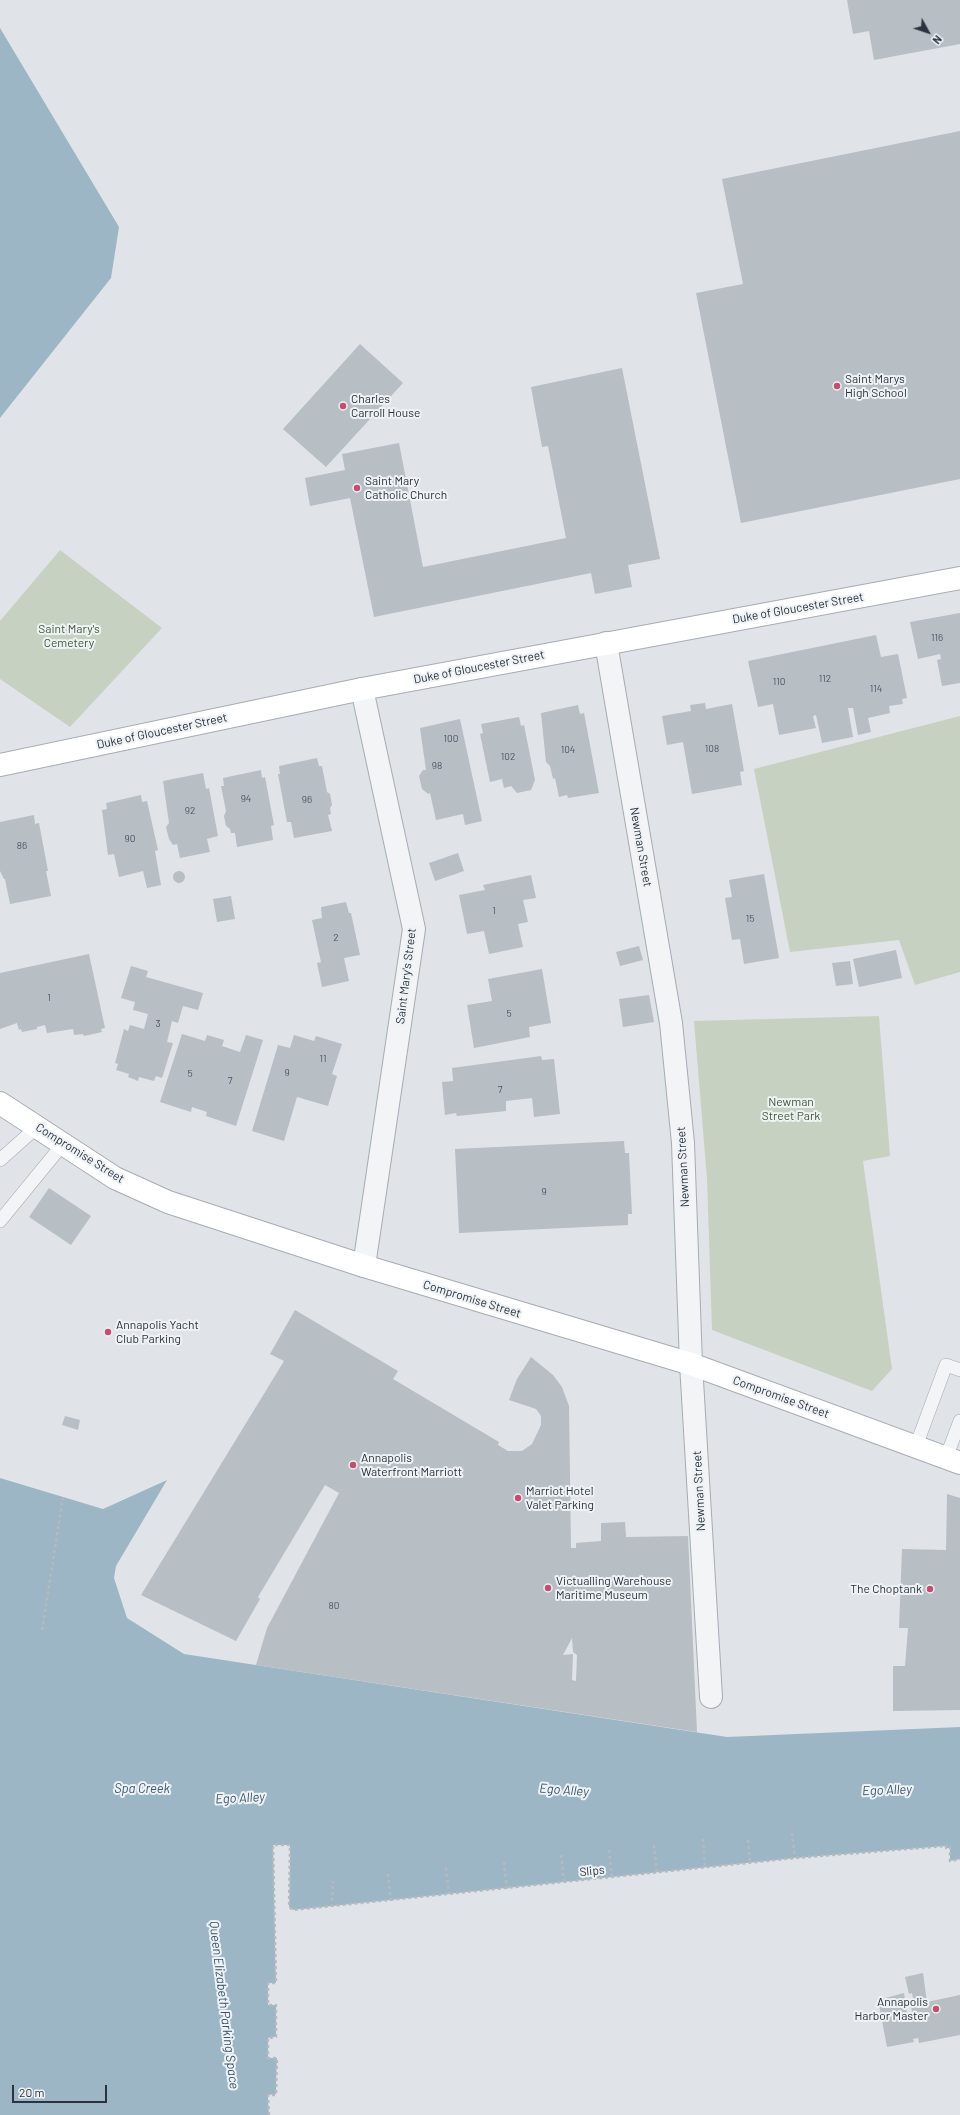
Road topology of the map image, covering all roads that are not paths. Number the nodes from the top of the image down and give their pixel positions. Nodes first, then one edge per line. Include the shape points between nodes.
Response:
1 (960, 578) edge
2 (606, 643) junction
3 (362, 689) junction
4 (0, 765) edge
5 (0, 1102) edge
6 (37, 1127) junction
7 (63, 1144) junction
8 (0, 1160) edge
9 (0, 1221) edge
10 (364, 1266) junction
11 (691, 1364) junction
12 (960, 1370) edge
13 (960, 1421) edge
14 (916, 1446) junction
15 (953, 1460) edge
16 (711, 1697) dead end

1 - 2 main road, Duke of Gloucester Street
2 - 3 main road, Duke of Gloucester Street
2 - 11 street, Newman Street via 671,1023 683,1143
3 - 4 main road, Duke of Gloucester Street
3 - 10 street, Saint Mary's Street via 414,929
5 - 6 main road, Compromise Street
6 - 7 main road, Compromise Street
6 - 8 lane
7 - 9 lane
7 - 10 main road, Compromise Street via 115,1178 168,1202
10 - 11 main road, Compromise Street
11 - 14 main road, Compromise Street
11 - 16 street, Newman Street
12 - 14 lane via 946,1365
13 - 15 lane
14 - 15 main road, Compromise Street

